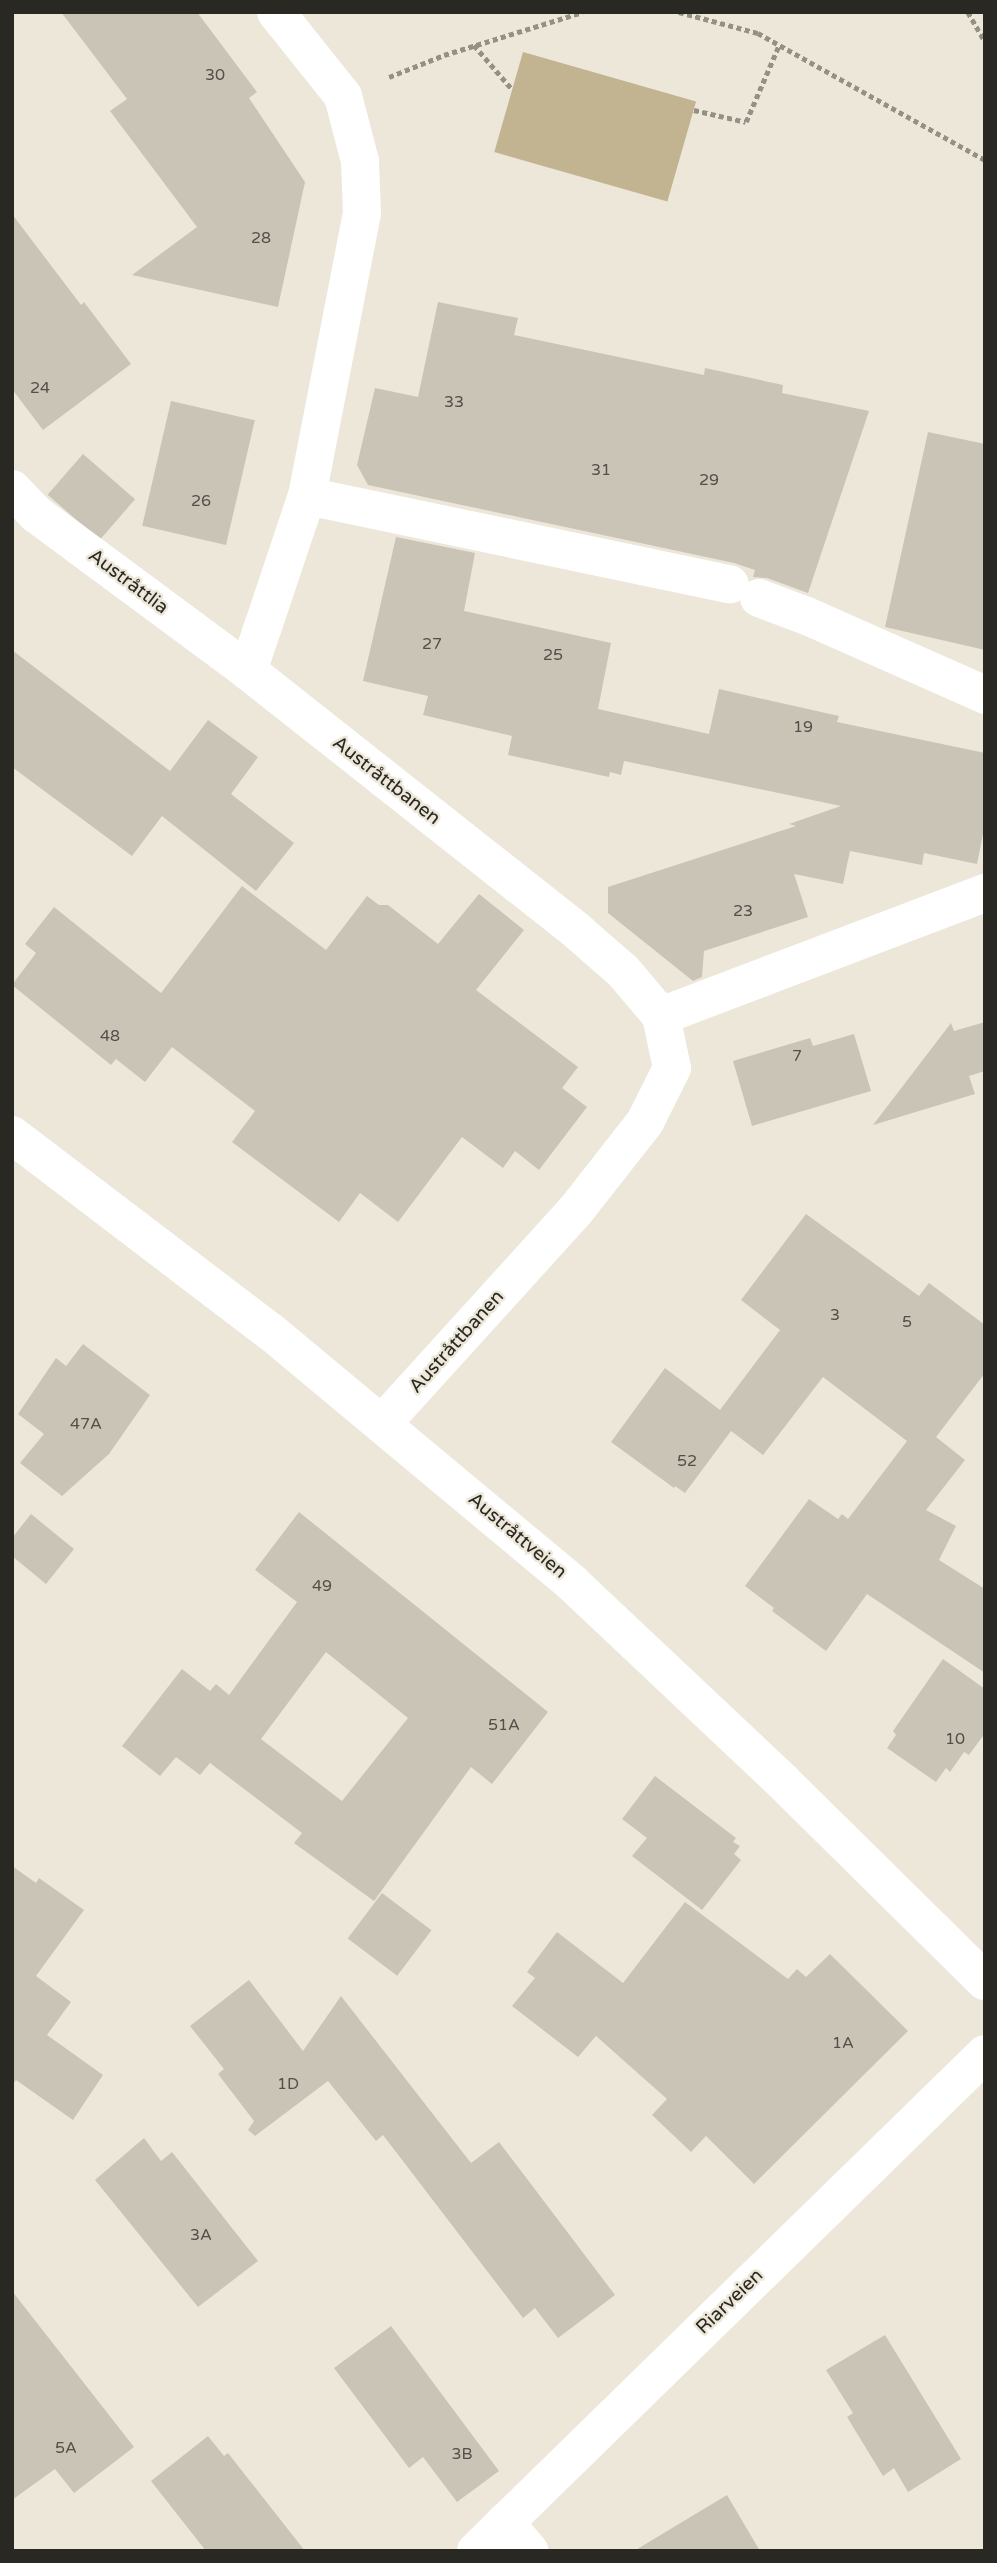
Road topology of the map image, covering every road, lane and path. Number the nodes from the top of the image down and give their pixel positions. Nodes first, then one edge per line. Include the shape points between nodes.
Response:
1 (276, 12) edge
2 (583, 12) edge
3 (680, 12) edge
4 (968, 12) edge
5 (985, 41) edge
6 (474, 45) junction
7 (779, 45) junction
8 (512, 89) dead end
9 (343, 96) junction
10 (694, 110) dead end
11 (985, 160) edge
12 (12, 489) edge
13 (307, 496) junction
14 (248, 671) junction
15 (985, 695) edge
16 (985, 893) edge
17 (661, 1016) junction
18 (12, 1135) edge
19 (383, 1423) junction
20 (985, 1981) edge
21 (985, 2054) edge
22 (505, 2522) junction
23 (476, 2551) edge
24 (529, 2551) edge

1 - 9 street
2 - 6 path
3 - 7 path via 758,33
4 - 5 path
6 - 8 path
6 - 9 path
7 - 10 path via 746,122
7 - 11 path
9 - 13 street via 360,161 362,213
12 - 14 street, Austråttlia via 36,514
13 - 14 street
13 - 15 street via 744,591
14 - 17 street, Austråttbanen via 578,932 624,971
16 - 17 street
17 - 19 street, Austråttbanen via 672,1068 645,1122 576,1210
18 - 19 street, Austråttveien
19 - 20 street, Austråttveien via 572,1583 792,1790
21 - 22 street, Riarveien
22 - 23 street, Riarveien
22 - 24 street

